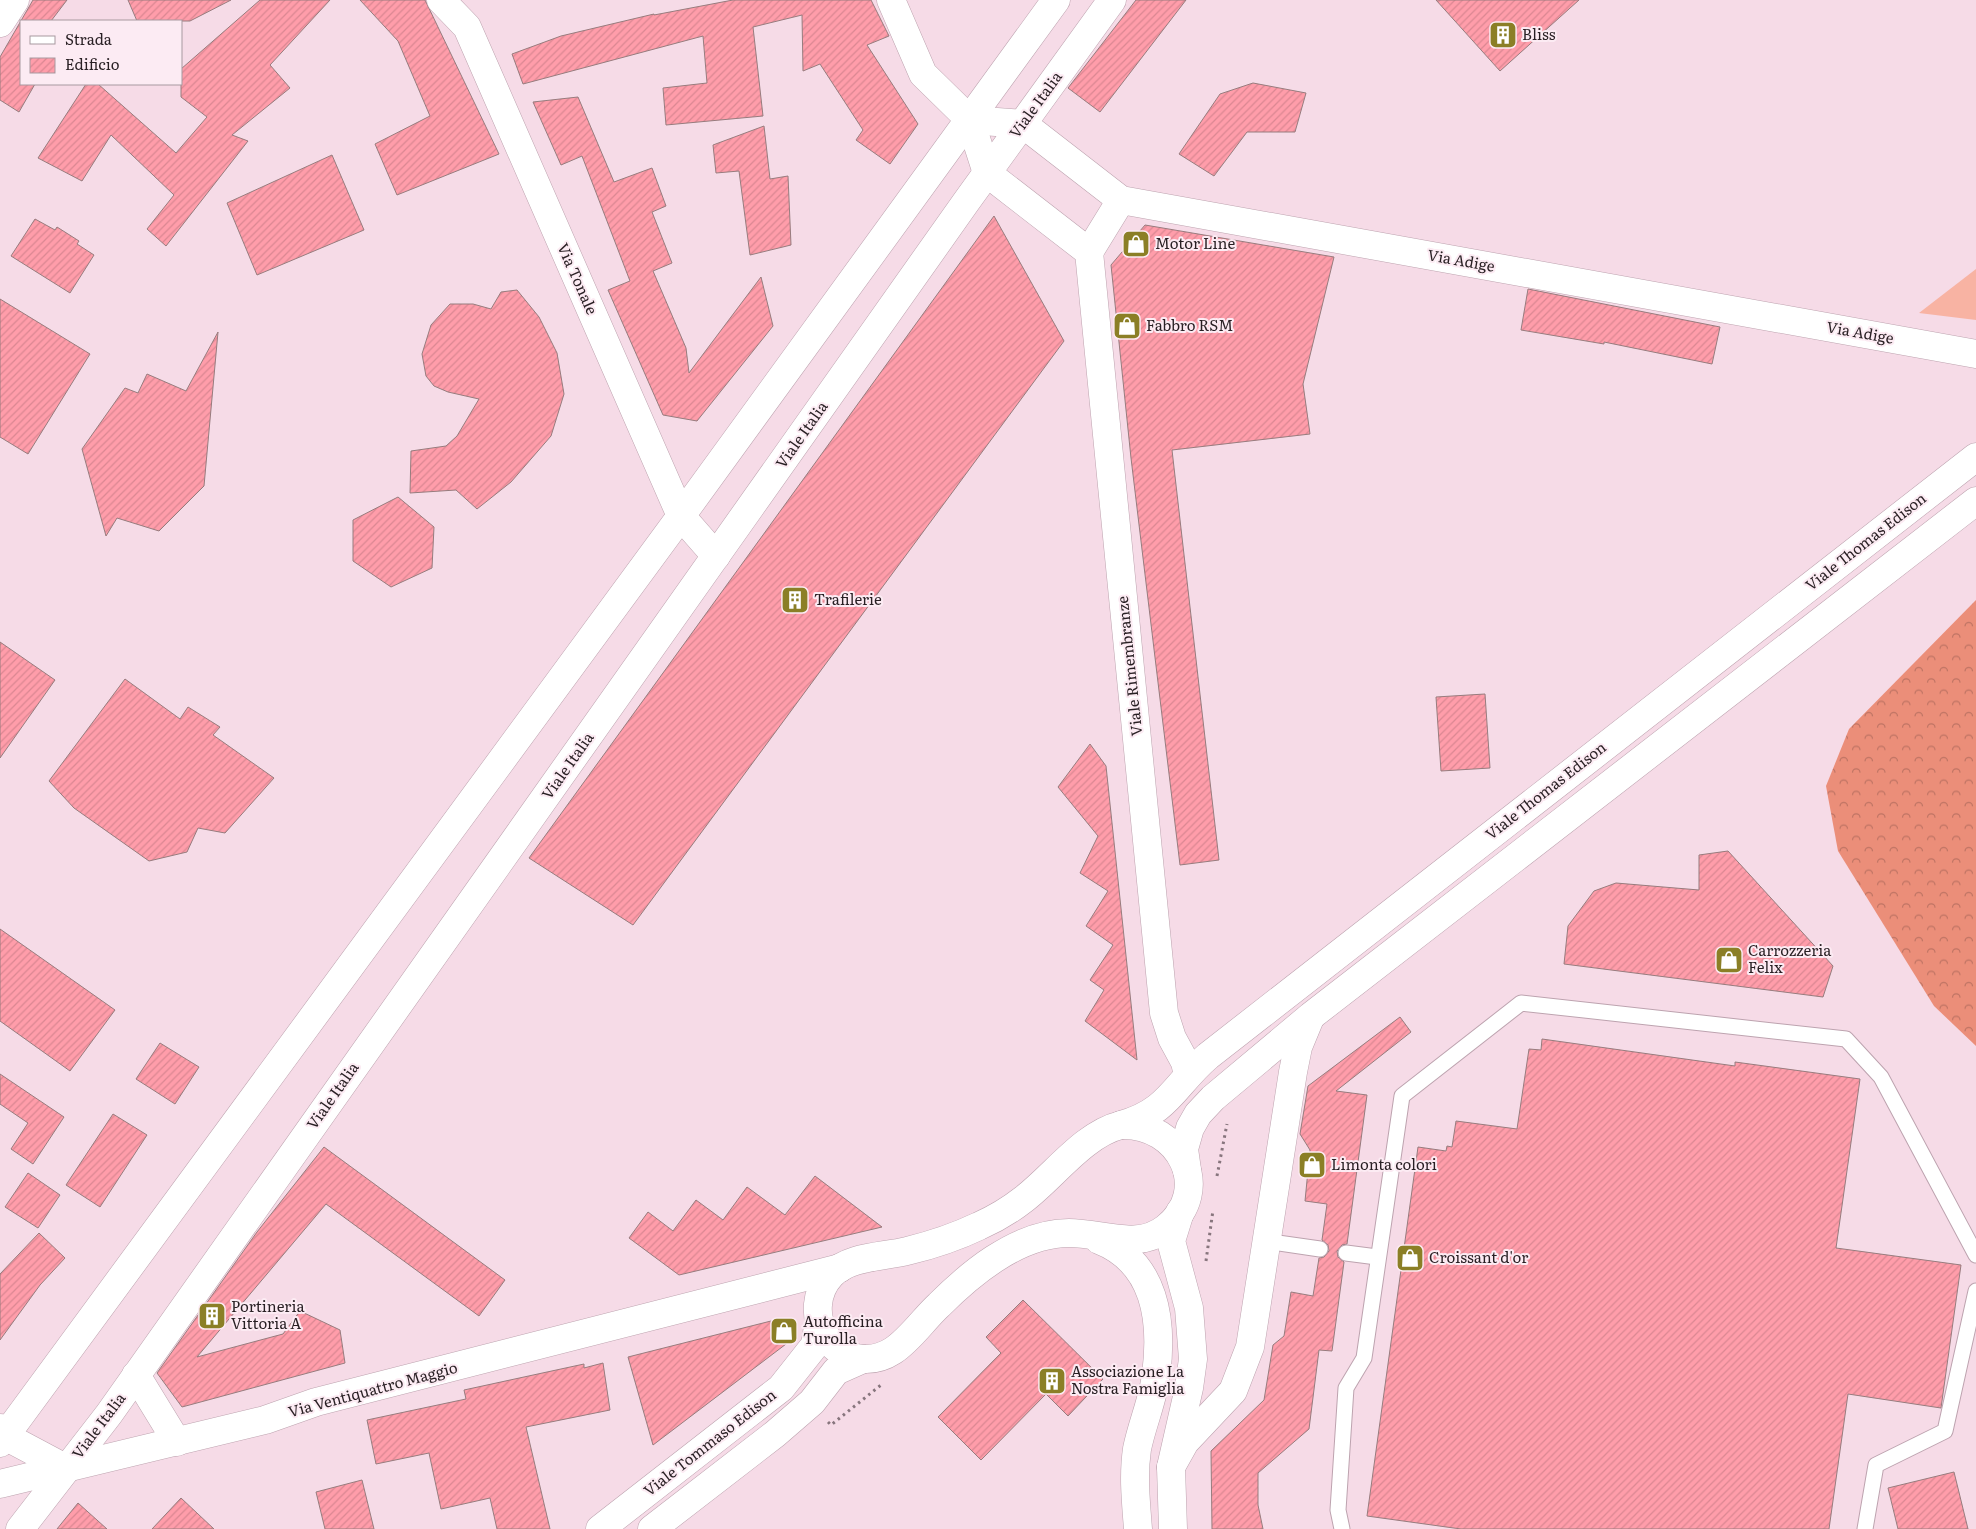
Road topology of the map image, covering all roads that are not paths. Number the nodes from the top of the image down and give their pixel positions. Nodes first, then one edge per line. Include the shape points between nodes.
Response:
1 (16, 0) edge
2 (441, 0) edge
3 (891, 0) edge
4 (1056, 0) edge
5 (1112, 0) edge
6 (0, 23) edge
7 (970, 120) junction
8 (1022, 124) junction
9 (987, 173) junction
10 (1121, 200) junction
11 (1089, 252) junction
12 (1976, 354) edge
13 (1976, 456) edge
14 (1976, 500) edge
15 (681, 516) junction
16 (716, 556) junction
17 (1311, 1016) junction
18 (1188, 1075) junction
19 (1121, 1125) junction
20 (1187, 1170) junction
21 (1180, 1212) junction
22 (1082, 1234) junction
23 (1265, 1241) junction
24 (1320, 1249) dead end
25 (1346, 1253) dead end
26 (1976, 1255) edge
27 (1377, 1257) junction
28 (840, 1268) junction
29 (1976, 1292) edge
30 (746, 1294) junction
31 (819, 1321) junction
32 (863, 1359) junction
33 (136, 1375) junction
34 (1190, 1381) junction
35 (1233, 1391) junction
36 (2, 1436) edge
37 (177, 1442) junction
38 (1171, 1467) junction
39 (67, 1469) junction
40 (0, 1484) edge
41 (20, 1529) edge
42 (600, 1529) edge
43 (652, 1529) edge
44 (1138, 1529) edge
45 (1173, 1529) edge
46 (1342, 1529) edge
47 (1865, 1529) edge

1 - 6 street
2 - 15 street, Via Tonale via 467,27
3 - 7 street via 922,74
4 - 7 street
5 - 8 street, Viale Italia
7 - 8 street
7 - 9 street
7 - 15 street
8 - 9 street, Viale Italia
8 - 10 street, Via Adige
9 - 11 street
9 - 16 street, Viale Italia
10 - 11 street
10 - 12 street, Via Adige
11 - 18 street, Viale Rimembranze via 1164,1013 1172,1038 1186,1062
13 - 18 street, Viale Thomas Edison via 1430,881
14 - 17 street
15 - 16 street, Via Tonale
15 - 36 street
16 - 33 street, Viale Italia
17 - 20 street via 1198,1114 1184,1149
17 - 23 street via 1298,1047
18 - 19 street, Viale Thomas Edison via 1182,1086 1161,1107 1141,1120
19 - 20 street via 1143,1126 1163,1135 1178,1150
19 - 28 street, Viale Thomas Edison via 1100,1132 1024,1199 980,1225 933,1244
20 - 21 street via 1187,1192
21 - 22 street via 1165,1229 1145,1239 1122,1240
21 - 34 street via 1171,1241 1191,1323 1193,1359
22 - 32 street via 1041,1237 995,1259 937,1306 895,1351
22 - 44 street via 1126,1254 1148,1286 1156,1312 1156,1377 1136,1465
23 - 24 lane
23 - 35 street via 1250,1347
25 - 27 lane
26 - 27 lane via 1880,1077 1846,1039 1521,1003 1402,1096
27 - 46 lane via 1364,1358 1346,1388 1338,1510
28 - 30 street, Via Ventiquattro Maggio
28 - 31 street, Viale Tommaso Edison via 820,1294
29 - 47 lane via 1945,1431 1876,1465
30 - 31 street, Via Ventiquattro Maggio via 788,1288 798,1294
30 - 37 street, Via Ventiquattro Maggio via 316,1402 272,1419
31 - 32 street via 833,1345 852,1357
31 - 42 street, Viale Tommaso Edison via 815,1345 781,1388
32 - 43 street via 836,1371 812,1402 775,1434
33 - 37 street
33 - 39 street, Viale Italia
34 - 35 street
34 - 38 street
35 - 38 street via 1185,1442
36 - 39 street
37 - 39 street, Via Ventiquattro Maggio
38 - 45 street
39 - 40 street, Via Ventiquattro Maggio
39 - 41 street, Viale Italia

